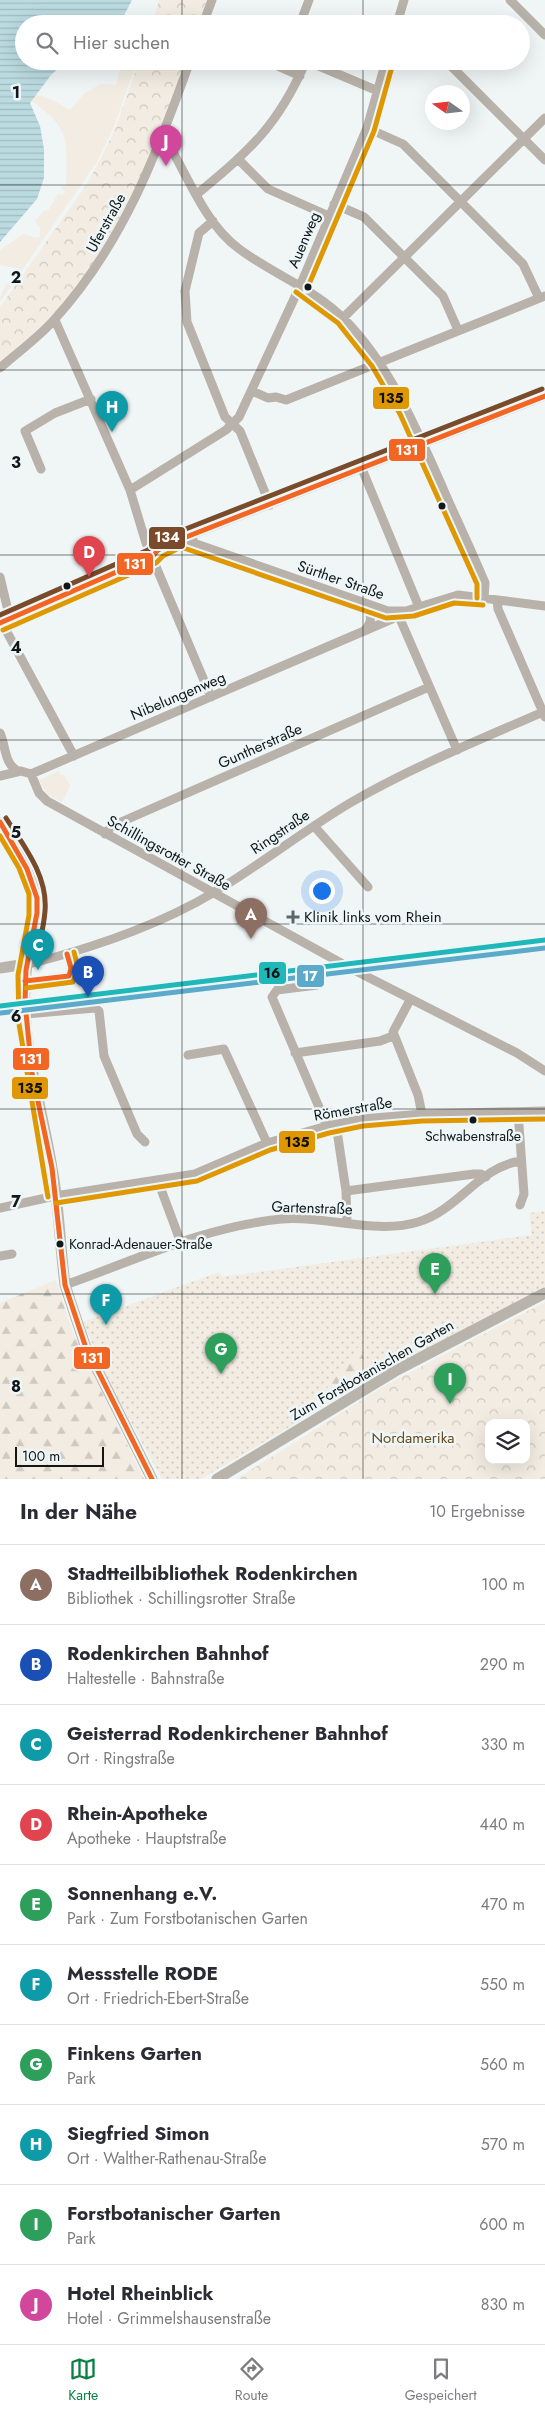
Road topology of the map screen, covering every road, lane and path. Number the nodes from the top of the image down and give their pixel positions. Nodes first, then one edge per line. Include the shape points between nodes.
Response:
1 (212, 0) edge
2 (309, 0) edge
3 (404, 0) edge
4 (510, 0) edge
5 (206, 15) edge
6 (303, 15) edge
7 (400, 15) edge
8 (525, 15) edge
9 (530, 20) edge
10 (545, 35) edge
11 (187, 70) edge
12 (291, 70) edge
13 (302, 70) edge
14 (328, 70) edge
15 (384, 70) edge
16 (455, 70) edge
17 (300, 76) junction
18 (378, 90) junction
19 (545, 118) edge
20 (367, 128) junction
21 (162, 138) junction
22 (524, 139) junction
23 (239, 160) junction
24 (545, 160) edge
25 (197, 194) junction
26 (461, 202) junction
27 (334, 204) junction
28 (330, 216) junction
29 (213, 221) junction
30 (405, 258) junction
31 (300, 286) junction
32 (543, 298) edge
33 (343, 318) junction
34 (55, 320) junction
35 (458, 330) junction
36 (378, 362) junction
37 (0, 368) edge
38 (252, 391) junction
39 (545, 396) edge
40 (91, 399) junction
41 (233, 424) junction
42 (423, 445) junction
43 (41, 469) dead end
44 (362, 469) junction
45 (130, 490) junction
46 (270, 505) junction
47 (208, 529) junction
48 (186, 540) junction
49 (205, 547) junction
50 (176, 549) junction
51 (153, 556) junction
52 (0, 577) edge
53 (484, 598) junction
54 (497, 600) junction
55 (364, 604) junction
56 (545, 606) edge
57 (419, 607) junction
58 (397, 612) junction
59 (4, 622) edge
60 (365, 630) junction
61 (429, 687) junction
62 (211, 697) junction
63 (544, 713) edge
64 (0, 733) edge
65 (2, 744) edge
66 (457, 750) junction
67 (74, 756) junction
68 (18, 771) junction
69 (32, 774) junction
70 (0, 776) edge
71 (0, 822) edge
72 (314, 826) junction
73 (3, 833) edge
74 (105, 834) junction
75 (368, 887) dead end
76 (213, 893) junction
77 (27, 964) junction
78 (0, 968) edge
79 (317, 985) dead end
80 (410, 1000) junction
81 (26, 1011) junction
82 (393, 1036) junction
83 (295, 1054) junction
84 (188, 1055) dead end
85 (543, 1067) edge
86 (545, 1111) edge
87 (518, 1112) junction
88 (422, 1114) junction
89 (332, 1125) junction
90 (145, 1142) dead end
91 (267, 1143) junction
92 (521, 1161) junction
93 (486, 1177) junction
94 (158, 1181) junction
95 (346, 1191) junction
96 (55, 1196) junction
97 (520, 1204) dead end
98 (0, 1208) edge
99 (347, 1222) junction
100 (181, 1243) junction
101 (12, 1254) dead end
102 (0, 1256) edge
103 (65, 1286) junction
104 (545, 1293) edge
105 (152, 1479) edge
106 (217, 1479) edge

1 - 5 street
2 - 6 street
3 - 7 street
4 - 8 street
9 - 10 street
11 - 21 street, Uferstraße
12 - 17 street
13 - 17 street
14 - 18 street
15 - 18 street, Auenweg
16 - 22 street
17 - 23 street via 266,132
18 - 20 street, Auenweg
19 - 22 street
20 - 26 street via 403,144
20 - 27 street, Auenweg
21 - 25 street
21 - 34 street, Uferstraße via 143,184 108,250
22 - 24 street
22 - 26 street
23 - 25 street
23 - 28 street via 268,189
25 - 29 street
26 - 30 street
26 - 32 street via 523,264
27 - 28 street, Auenweg
27 - 30 street via 364,217
28 - 31 street, Auenweg
29 - 31 street via 237,248
29 - 41 street via 199,233 185,291 186,306 192,336 225,418
30 - 33 street
30 - 35 street via 443,296
31 - 33 street
31 - 38 street, Auenweg
32 - 35 street
33 - 36 street
34 - 37 street, Uferstraße
34 - 40 street
35 - 36 street
36 - 38 street via 286,400 268,398
36 - 42 street
38 - 41 street, Auenweg
39 - 42 street
40 - 43 street via 55,413 25,431
40 - 45 street
41 - 45 street
41 - 46 street via 240,431
42 - 44 street
42 - 53 street via 485,583
44 - 46 street
44 - 57 street
45 - 51 street
46 - 47 street
47 - 48 street
47 - 49 street via 203,536
48 - 49 street, Sürther Straße
48 - 50 street
48 - 51 street via 158,550
49 - 50 street
49 - 55 street, Sürther Straße
50 - 51 street
51 - 59 street
51 - 62 street
52 - 59 street
53 - 54 street, Sürther Straße
53 - 57 street, Sürther Straße via 453,595
54 - 56 street, Sürther Straße
54 - 63 street via 498,609
55 - 58 street, Sürther Straße
55 - 60 street via 371,617
57 - 58 street, Sürther Straße
58 - 60 street, Nibelungenweg via 392,619
58 - 61 street
59 - 67 street
60 - 62 street, Nibelungenweg
61 - 66 street
61 - 74 street, Guntherstraße via 112,826
62 - 67 street, Nibelungenweg
63 - 66 street, Ringstraße
64 - 65 street
65 - 68 street via 12,768
66 - 72 street, Ringstraße via 368,793
67 - 69 street, Nibelungenweg
68 - 69 street
68 - 70 street
69 - 74 street, Schillingsrotter Straße via 42,798
71 - 73 street
72 - 75 street
72 - 76 street, Ringstraße
73 - 77 street via 28,869 37,895 37,914
74 - 76 street, Schillingsrotter Straße
76 - 77 street, Ringstraße via 118,937
76 - 80 street, Schillingsrotter Straße
77 - 78 main road
77 - 81 main road
79 - 83 street via 274,993 273,1002
80 - 82 street
80 - 85 street, Schillingsrotter Straße
81 - 90 street via 97,1009 106,1063 138,1134
81 - 96 main road via 32,1073
82 - 83 street via 380,1041
82 - 88 street via 418,1095
83 - 89 street
84 - 91 street via 224,1049
86 - 87 street, Römerstraße
87 - 88 street, Römerstraße
87 - 92 street
88 - 89 street, Römerstraße
89 - 91 street, Römerstraße
89 - 95 street
91 - 94 street, Römerstraße via 195,1174
92 - 93 street, Gartenstraße via 503,1166
92 - 97 street via 524,1194
93 - 95 street via 474,1174
93 - 99 street, Gartenstraße via 449,1207 418,1222 393,1226
94 - 96 street, Römerstraße
94 - 100 street
95 - 99 street
96 - 98 street
96 - 103 main road
99 - 100 street, Gartenstraße via 259,1221 217,1230
100 - 103 street, Gartenstraße
101 - 102 street
103 - 105 main road via 92,1362
104 - 106 main road, Zum Forstbotanischen Garten via 397,1370

